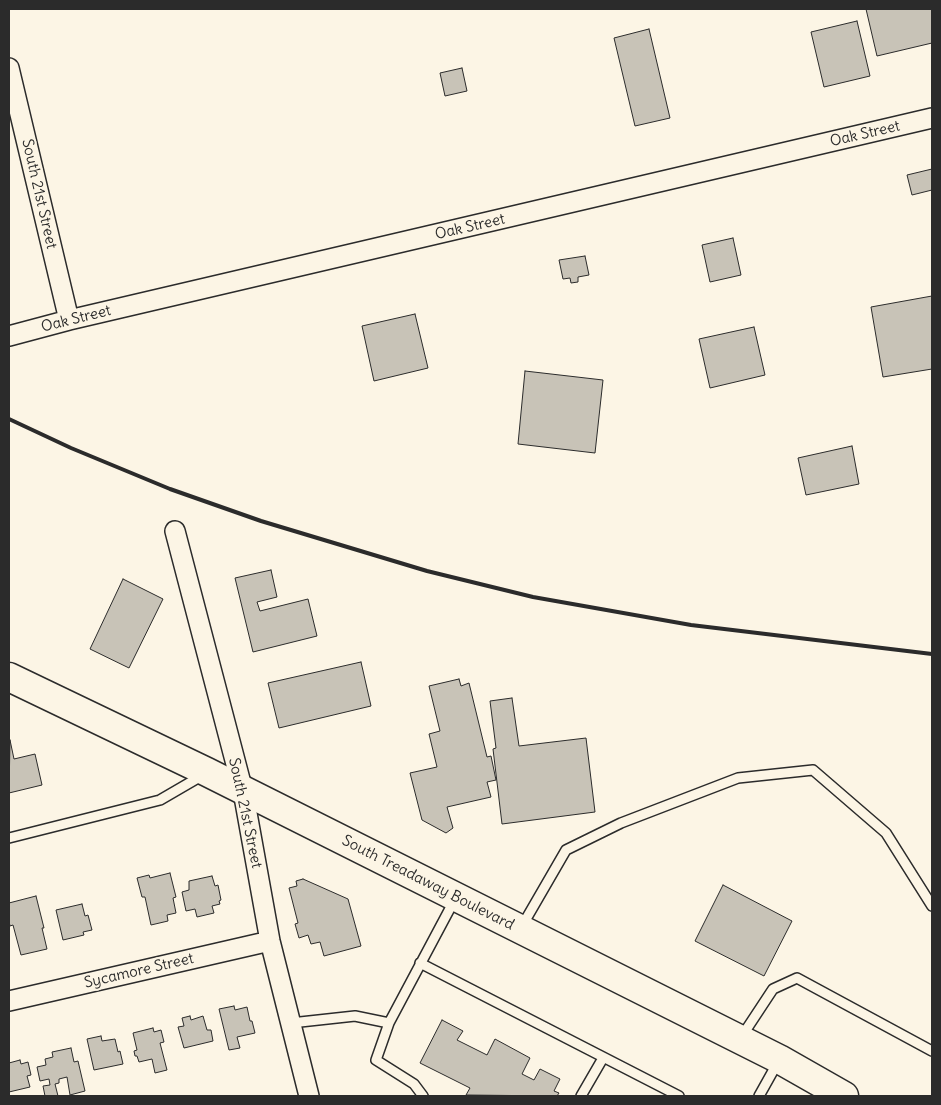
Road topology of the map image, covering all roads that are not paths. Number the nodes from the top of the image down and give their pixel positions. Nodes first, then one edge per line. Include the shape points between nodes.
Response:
1 (9, 68) edge
2 (932, 118) edge
3 (69, 320) junction
4 (9, 336) edge
5 (175, 532) dead end
6 (9, 677) edge
7 (207, 772) junction
8 (243, 791) junction
9 (9, 838) edge
10 (456, 897) junction
11 (932, 906) edge
12 (520, 929) junction
13 (270, 941) junction
14 (420, 964) junction
15 (9, 1001) edge
16 (291, 1023) junction
17 (389, 1023) junction
18 (740, 1039) junction
19 (932, 1051) edge
20 (603, 1058) junction
21 (779, 1059) junction
22 (309, 1096) edge
23 (422, 1096) edge
24 (581, 1096) edge
25 (679, 1096) edge
26 (759, 1096) edge
27 (844, 1096) edge

1 - 3 street, South 21st Street
2 - 3 street, Oak Street
3 - 4 street, Oak Street
5 - 8 street, South 21st Street
6 - 7 main road, South Treadaway Boulevard
7 - 8 main road, South Treadaway Boulevard
7 - 9 lane via 160,800
8 - 10 main road, South Treadaway Boulevard
8 - 13 street, South 21st Street
10 - 12 main road, South Treadaway Boulevard
10 - 14 lane
11 - 12 lane via 886,833 813,770 738,778 621,822 566,850
12 - 18 main road, South Treadaway Boulevard
13 - 15 street, Sycamore Street
13 - 16 street, South 21st Street
14 - 17 lane
14 - 20 lane
16 - 17 lane via 355,1016
16 - 22 street, South 21st Street
17 - 23 lane via 376,1060 414,1084
18 - 19 lane via 773,989 796,978
18 - 21 main road, South Treadaway Boulevard
20 - 24 lane
20 - 25 lane
21 - 26 lane
21 - 27 main road, South Treadaway Boulevard

